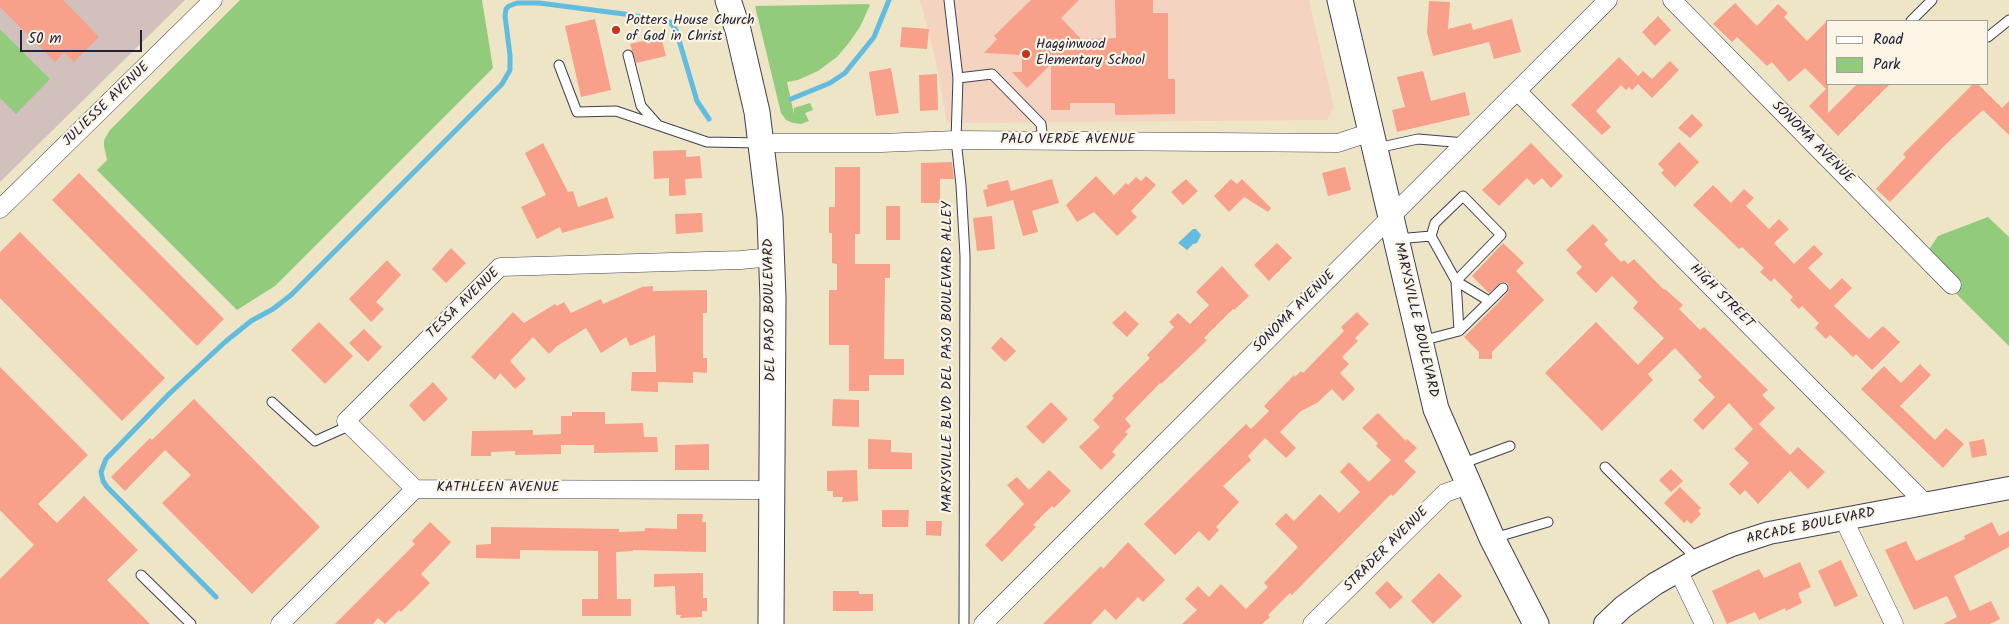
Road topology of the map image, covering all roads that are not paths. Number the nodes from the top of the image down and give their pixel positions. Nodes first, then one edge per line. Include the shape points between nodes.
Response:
1 (213, 0) edge
2 (728, 0) edge
3 (949, 0) edge
4 (1340, 0) edge
5 (1608, 0) edge
6 (1672, 0) edge
7 (1932, 0) edge
8 (1912, 20) edge
9 (2009, 20) edge
10 (1989, 36) edge
11 (628, 56) dead end
12 (559, 65) dead end
13 (958, 78) junction
14 (1517, 91) junction
15 (657, 124) junction
16 (956, 140) junction
17 (1373, 140) junction
18 (1043, 141) junction
19 (762, 143) junction
20 (1465, 143) junction
21 (0, 209) edge
22 (1394, 228) junction
23 (1431, 236) junction
24 (772, 257) junction
25 (1456, 281) junction
26 (1952, 285) dead end
27 (1503, 288) dead end
28 (1489, 302) junction
29 (1459, 331) junction
30 (1420, 342) junction
31 (272, 402) dead end
32 (351, 425) junction
33 (1510, 446) dead end
34 (1605, 467) dead end
35 (1463, 475) junction
36 (2009, 488) edge
37 (415, 489) junction
38 (772, 490) junction
39 (1925, 503) junction
40 (1843, 518) junction
41 (1548, 522) dead end
42 (1492, 538) junction
43 (1688, 565) junction
44 (141, 574) dead end
45 (191, 624) edge
46 (280, 624) edge
47 (771, 624) edge
48 (964, 624) edge
49 (983, 624) edge
50 (1312, 624) edge
51 (1536, 624) edge
52 (1605, 624) edge
53 (1704, 624) edge
54 (1894, 624) edge

1 - 21 street, JULIESSE AVENUE
2 - 19 main road, DEL PASO BOULEVARD via 751,83
3 - 13 lane, MARYSVILLE BLVD DEL PASO BOULEVARD ALLEY
4 - 17 main road, MARYSVILLE BOULEVARD
5 - 14 street, SONOMA AVENUE
6 - 26 street, SONOMA AVENUE
7 - 8 lane
9 - 10 lane
11 - 15 lane via 640,106
12 - 15 lane via 577,112 616,111
13 - 16 lane, MARYSVILLE BLVD DEL PASO BOULEVARD ALLEY
13 - 18 lane via 992,74 1041,124
14 - 20 street, SONOMA AVENUE
14 - 39 street, HIGH STREET
15 - 19 lane via 708,142
16 - 18 street, PALO VERDE AVENUE
16 - 19 street, PALO VERDE AVENUE
16 - 48 lane, MARYSVILLE BLVD DEL PASO BOULEVARD ALLEY via 965,256
17 - 18 street, PALO VERDE AVENUE via 1338,143
17 - 20 lane
17 - 22 main road, MARYSVILLE BOULEVARD
19 - 24 main road, DEL PASO BOULEVARD
20 - 22 street, SONOMA AVENUE
22 - 23 lane
22 - 30 main road, MARYSVILLE BOULEVARD
22 - 49 street, SONOMA AVENUE
23 - 25 lane
23 - 25 lane via 1435,223 1463,196 1501,235
24 - 32 street, TESSA AVENUE via 500,267 346,421
24 - 38 main road, DEL PASO BOULEVARD
25 - 28 lane
25 - 29 lane
27 - 28 lane
28 - 29 lane
29 - 30 lane
30 - 35 main road, MARYSVILLE BOULEVARD via 1436,409
31 - 32 lane via 315,441
32 - 37 street
33 - 35 lane
34 - 43 lane
35 - 42 main road, MARYSVILLE BOULEVARD
35 - 50 street, STRADER AVENUE
36 - 39 street, ARCADE BOULEVARD
37 - 38 street, KATHLEEN AVENUE
37 - 46 street
38 - 47 main road, DEL PASO BOULEVARD
39 - 40 street, ARCADE BOULEVARD
40 - 43 street, ARCADE BOULEVARD via 1769,533
40 - 54 street
41 - 42 lane
42 - 51 main road, MARYSVILLE BOULEVARD
43 - 52 street, ARCADE BOULEVARD via 1655,584
43 - 53 street
44 - 45 lane

